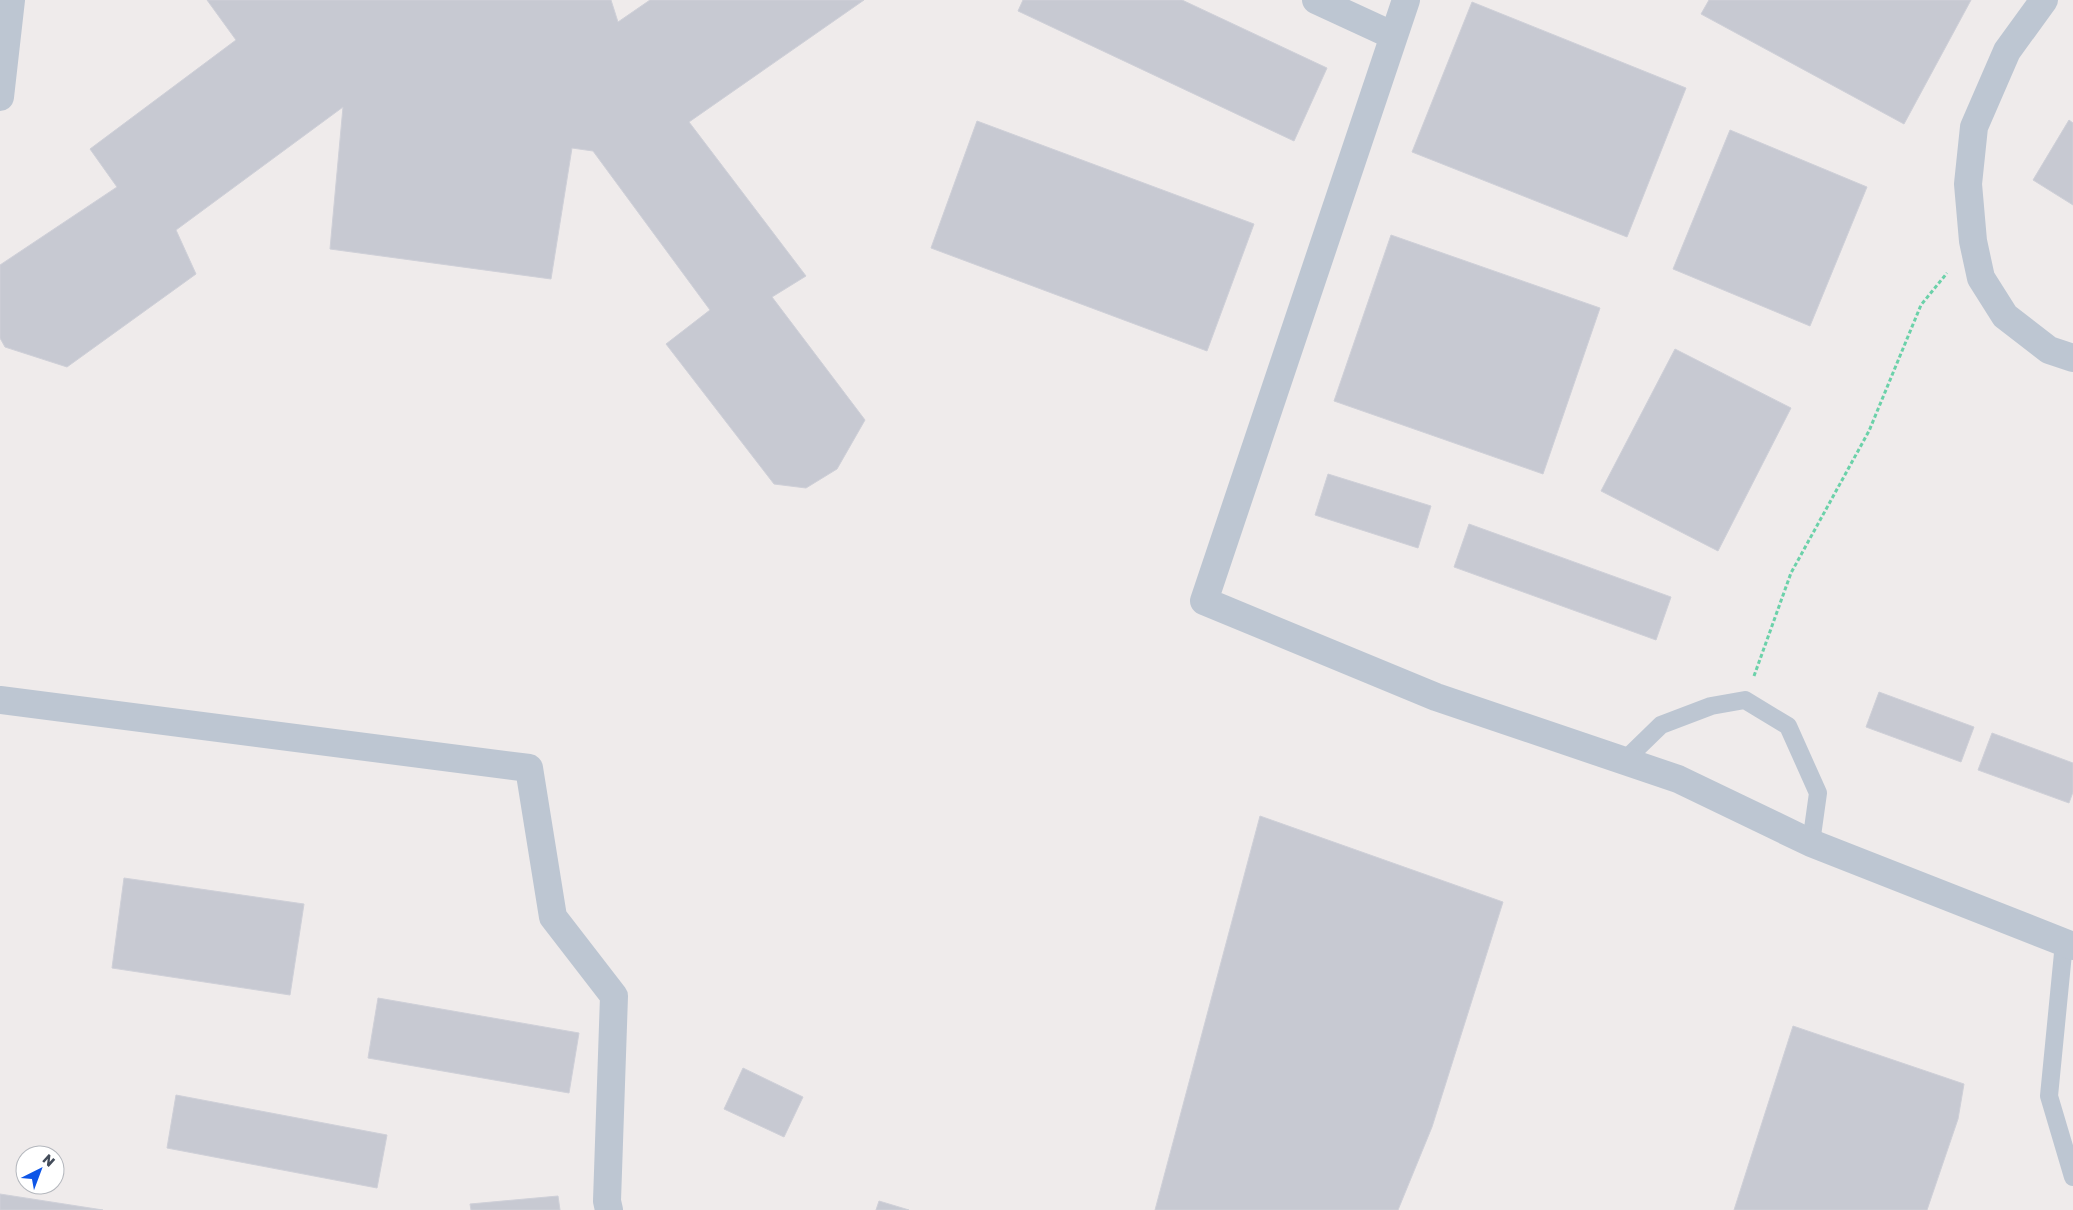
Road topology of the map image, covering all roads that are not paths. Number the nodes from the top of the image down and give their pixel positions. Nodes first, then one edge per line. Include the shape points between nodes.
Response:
1 (11, 0) edge
2 (1316, 0) edge
3 (1406, 0) edge
4 (2044, 0) edge
5 (1394, 36) junction
6 (0, 97) edge
7 (2073, 358) edge
8 (0, 700) edge
9 (1624, 761) junction
10 (1811, 843) junction
11 (2068, 944) edge
12 (2073, 1177) edge
13 (609, 1210) edge

1 - 6 street
2 - 5 street
3 - 5 street
4 - 7 street via 2007,51 1974,127 1968,184 1973,242 1981,278 2005,316 2049,350
5 - 9 street via 1204,601 1436,697
8 - 13 street via 529,768 553,917 614,996
9 - 10 street via 1678,779
9 - 10 lane via 1661,725 1711,706 1745,700 1788,726 1818,793
10 - 11 street
11 - 12 lane via 2049,1096

